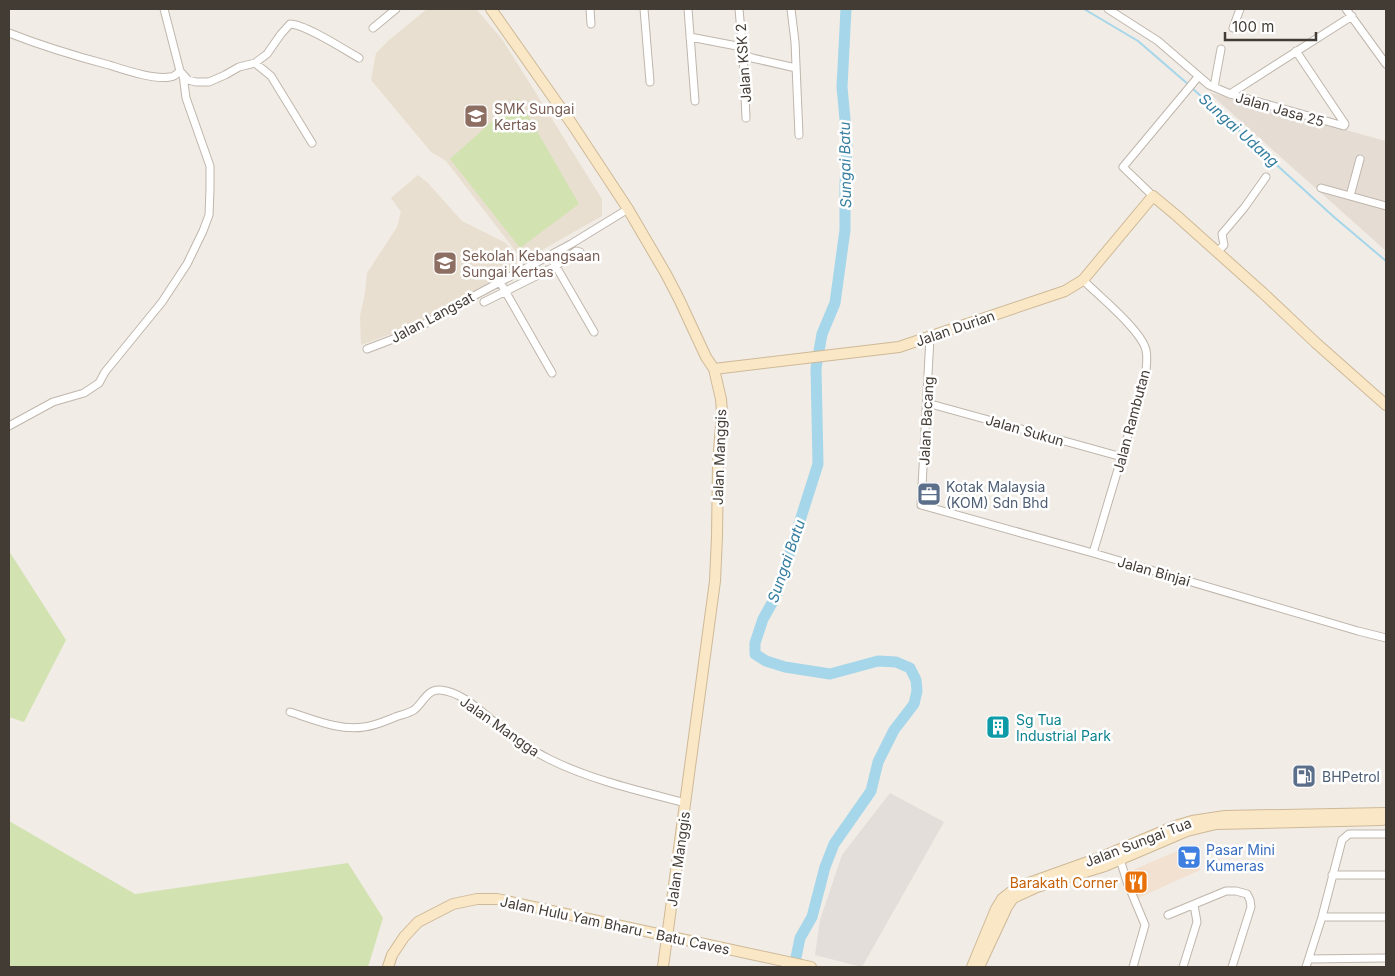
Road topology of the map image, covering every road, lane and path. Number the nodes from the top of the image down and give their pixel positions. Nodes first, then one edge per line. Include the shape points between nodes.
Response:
1 (164, 9) edge
2 (396, 9) edge
3 (491, 9) edge
4 (590, 9) edge
5 (644, 9) edge
6 (688, 9) edge
7 (739, 9) edge
8 (791, 9) edge
9 (1108, 9) edge
10 (1240, 9) edge
11 (1346, 9) edge
12 (1352, 16) junction
13 (591, 24) dead end
14 (373, 28) dead end
15 (1233, 28) dead end
16 (9, 33) edge
17 (690, 37) junction
18 (1221, 49) dead end
19 (743, 50) junction
20 (1296, 51) junction
21 (359, 58) dead end
22 (255, 63) junction
23 (1386, 64) edge
24 (796, 68) junction
25 (181, 73) junction
26 (1196, 80) junction
27 (650, 82) dead end
28 (1214, 87) junction
29 (1230, 94) junction
30 (695, 101) dead end
31 (746, 118) dead end
32 (799, 135) dead end
33 (312, 143) dead end
34 (1360, 158) dead end
35 (1266, 177) dead end
36 (1321, 188) dead end
37 (1153, 196) junction
38 (1350, 196) junction
39 (1386, 206) edge
40 (628, 209) junction
41 (580, 252) dead end
42 (1217, 252) junction
43 (550, 256) junction
44 (556, 266) junction
45 (1083, 280) junction
46 (500, 282) junction
47 (506, 292) junction
48 (484, 302) dead end
49 (594, 332) dead end
50 (930, 337) junction
51 (367, 349) dead end
52 (714, 369) junction
53 (552, 374) dead end
54 (927, 403) junction
55 (1386, 404) edge
56 (9, 426) edge
57 (1122, 457) junction
58 (921, 506) joint
59 (1093, 553) junction
60 (1386, 638) edge
61 (290, 712) dead end
62 (686, 803) junction
63 (1386, 813) edge
64 (1386, 819) edge
65 (1386, 834) edge
66 (1115, 856) junction
67 (1332, 875) junction
68 (1386, 875) edge
69 (1194, 905) junction
70 (1168, 915) dead end
71 (1322, 917) junction
72 (1386, 917) edge
73 (668, 936) junction
74 (1361, 958) junction
75 (1386, 958) edge
76 (1309, 959) junction
77 (388, 967) edge
78 (664, 967) edge
79 (811, 967) edge
80 (972, 967) edge
81 (980, 967) edge
82 (1133, 967) edge
83 (1183, 967) edge
84 (1232, 967) edge
85 (1306, 967) edge
86 (1362, 967) edge

1 - 25 street
2 - 14 street
3 - 40 street, Jalan Manggis
4 - 13 street
5 - 27 street
6 - 17 street
7 - 19 street, Jalan KSK 2
8 - 24 street
9 - 26 street, Jalan Jasa 25 via 1158,41
10 - 15 street
11 - 12 street
12 - 20 street
12 - 23 street
16 - 25 street via 66,54 132,72 157,77
17 - 19 street
17 - 30 street
18 - 28 street
19 - 24 street via 752,58
19 - 31 street, Jalan KSK 2
20 - 29 street
20 - 29 street, Jalan Jasa 25 via 1344,126
21 - 22 street via 304,28 290,24 267,54
22 - 25 street via 238,66 203,83 188,80
22 - 33 street via 271,76
24 - 32 street
25 - 56 street via 186,98 210,166 209,215 187,264 99,383 84,393 54,402
26 - 28 street, Jalan Jasa 25
26 - 37 street via 1123,167
28 - 29 street, Jalan Jasa 25
34 - 38 street
35 - 42 street via 1222,234 1224,245
36 - 38 street
37 - 42 street
37 - 45 street, Jalan Durian
38 - 39 street
40 - 43 street, Jalan Langsat
40 - 52 street, Jalan Manggis via 666,274
41 - 44 street via 576,251
42 - 55 street
43 - 44 street
43 - 46 street, Jalan Langsat
44 - 47 street
44 - 49 street
45 - 50 street, Jalan Durian via 1065,291
45 - 57 street, Jalan Rambutan via 1136,330 1146,349 1144,382
46 - 47 street
46 - 51 street, Jalan Langsat via 409,333
47 - 48 street
47 - 53 street
50 - 52 street, Jalan Durian via 899,348
50 - 54 street, Jalan Bacang
52 - 62 street, Jalan Manggis via 722,412 715,581
54 - 57 street, Jalan Sukun
54 - 58 street, Jalan Bacang
57 - 59 street, Jalan Rambutan
58 - 59 street, Jalan Binjai
59 - 60 street, Jalan Binjai
61 - 62 street, Jalan Mangga via 342,727 363,727 413,710 430,692 439,690 476,706 546,758 578,772
62 - 73 street, Jalan Manggis
63 - 66 street, Jalan Sungai Tua via 1208,818 1175,826
64 - 66 street, Jalan Sungai Tua via 1216,824
65 - 67 street via 1348,834 1344,837
66 - 80 street, Jalan Sungai Tua via 1028,883 1011,892 996,909
66 - 81 street, Jalan Sungai Tua via 1013,898
66 - 82 street via 1145,925
67 - 68 street
67 - 71 street
69 - 70 street
69 - 83 street via 1197,922
69 - 84 street via 1226,891 1247,894 1251,907
71 - 72 street
71 - 76 street
73 - 77 street, Jalan Hulu Yam Bharu - Batu Caves via 497,899 477,899 454,904 418,922 392,955
73 - 78 street, Jalan Manggis
73 - 79 street, Jalan Hulu Yam Bharu - Batu Caves
74 - 75 street
74 - 76 street
74 - 86 street
76 - 85 street

